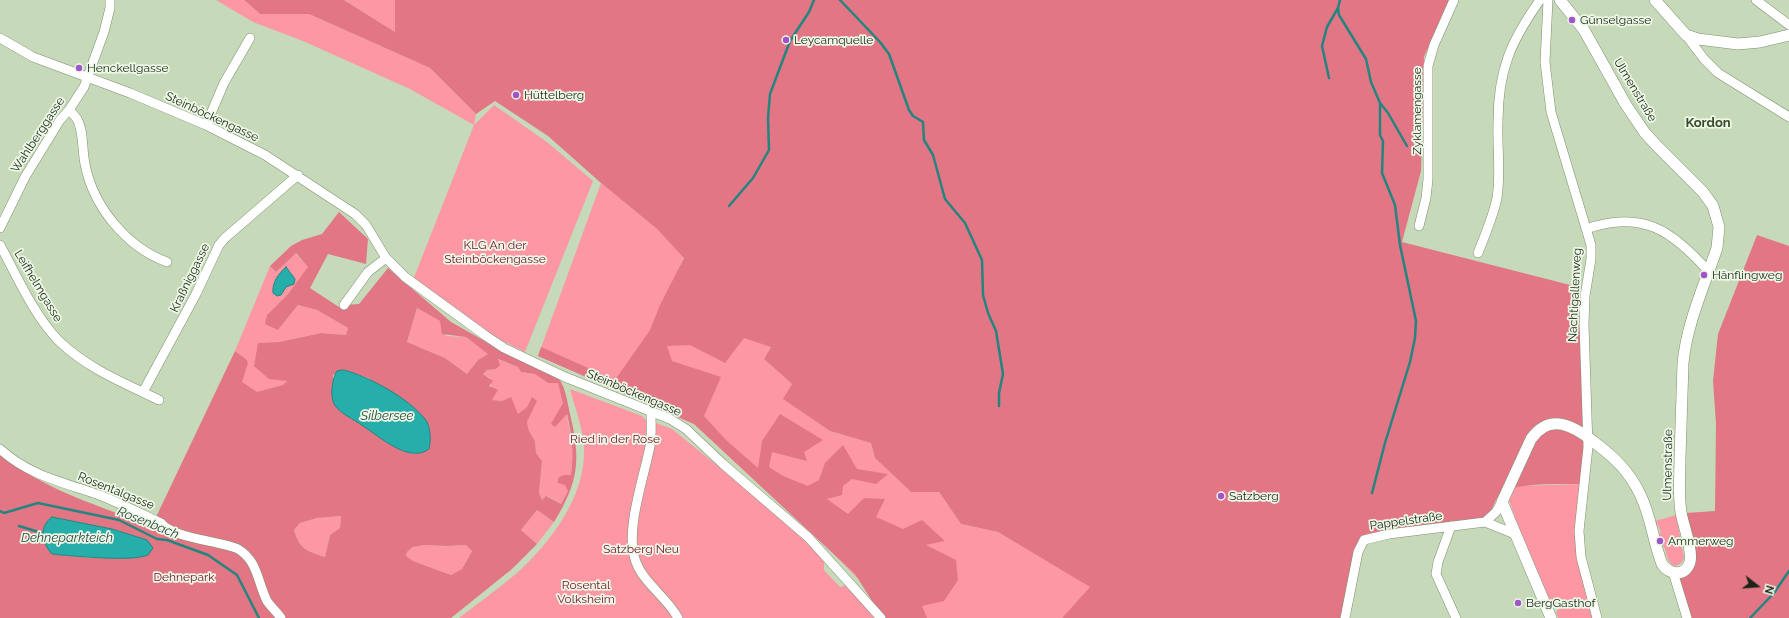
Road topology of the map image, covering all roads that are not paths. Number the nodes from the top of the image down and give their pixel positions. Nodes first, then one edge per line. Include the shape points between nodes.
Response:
1 (110, 0) edge
2 (1454, 0) edge
3 (1540, 0) edge
4 (1548, 0) edge
5 (1560, 0) edge
6 (1655, 0) edge
7 (1756, 0) edge
8 (1789, 25) edge
9 (1686, 35) junction
10 (1789, 35) edge
11 (0, 38) edge
12 (250, 38) dead end
13 (88, 78) junction
14 (69, 110) junction
15 (1789, 117) edge
16 (206, 125) junction
17 (298, 175) junction
18 (1419, 226) dead end
19 (0, 228) edge
20 (1586, 229) junction
21 (0, 245) edge
22 (1478, 253) dead end
23 (386, 258) junction
24 (167, 262) dead end
25 (1709, 272) junction
26 (344, 305) dead end
27 (144, 392) junction
28 (159, 400) dead end
29 (651, 412) junction
30 (1587, 436) junction
31 (0, 449) edge
32 (1502, 502) junction
33 (1485, 522) junction
34 (1451, 526) junction
35 (1515, 534) junction
36 (1673, 572) junction
37 (1348, 615) edge
38 (282, 618) edge
39 (678, 618) edge
40 (881, 618) edge
41 (1456, 618) edge
42 (1551, 618) edge
43 (1597, 618) edge
44 (1686, 618) edge

1 - 13 street via 104,32
2 - 18 street, Zyklamengasse via 1434,45 1428,66 1428,178
3 - 22 street via 1517,36 1504,68 1499,104 1497,198
4 - 20 street, Nachtigallenweg via 1545,62 1551,112
5 - 25 street, Ulmenstraße via 1584,30 1626,105 1645,133 1703,192 1713,206 1717,214 1719,235
6 - 9 street
7 - 8 street
9 - 10 street via 1710,42 1738,44
9 - 15 street via 1704,60 1718,72
11 - 13 street, Steinböckengasse via 33,57
12 - 16 street via 224,83
13 - 14 street, Wahlberggasse
13 - 16 street, Steinböckengasse
14 - 19 street, Wahlberggasse via 24,176
14 - 24 street via 77,119 85,165 98,202 114,223 133,241 147,253
16 - 17 street, Steinböckengasse
17 - 23 street, Steinböckengasse via 366,224
17 - 27 street, Kraßniggasse via 219,245
20 - 25 street via 1601,223 1626,221 1663,231 1691,251
20 - 30 street, Nachtigallenweg via 1592,259 1585,296
21 - 27 street, Leifhelmgasse via 42,320 59,341 80,359 108,377
23 - 26 street via 368,272
23 - 29 street, Steinböckengasse via 421,290 504,348 565,377
25 - 36 street, Ulmenstraße via 1685,342 1679,490 1690,559 1685,570
27 - 28 street, Leifhelmgasse
29 - 39 street via 651,438 633,526 632,549 643,575 670,604
29 - 40 street, Steinböckengasse via 686,429 792,522 817,546
30 - 32 street, Ulmenstraße via 1565,424 1551,424 1540,429 1531,439
30 - 36 street, Ulmenstraße via 1629,474 1645,504 1662,564
30 - 43 street, Nachtigallenweg via 1579,534 1581,557
31 - 38 street, Rosentalgasse via 27,469 112,500 169,529 245,553 253,562 268,602
32 - 33 street
32 - 35 street
33 - 34 street, Pappelstraße
33 - 35 street, Pappelstraße
34 - 37 street, Pappelstraße via 1364,540 1358,552
34 - 41 street via 1436,574
35 - 42 street
36 - 44 street

